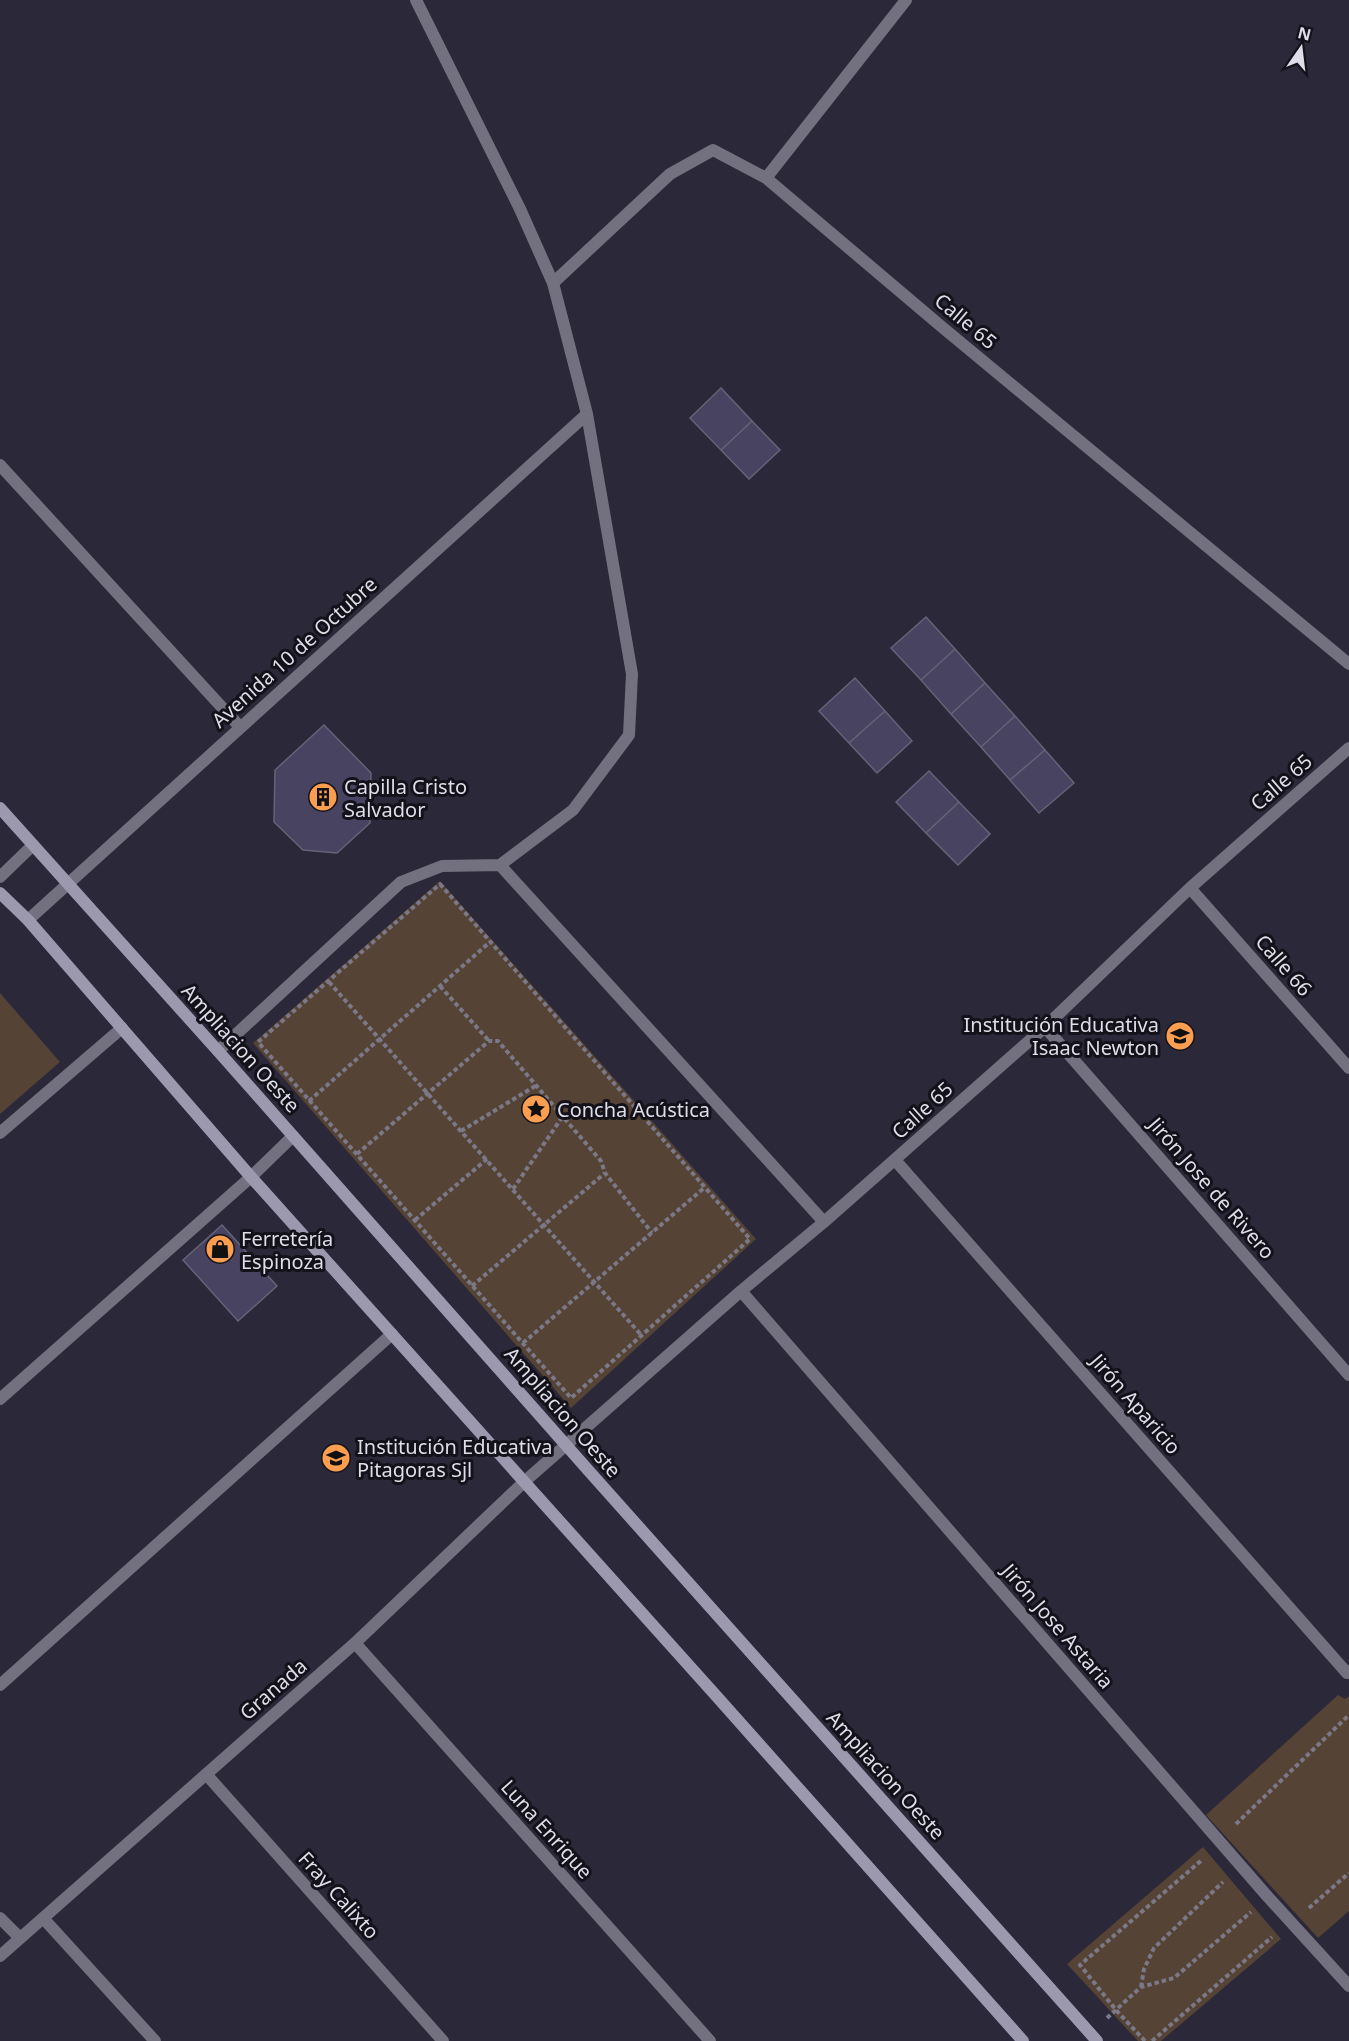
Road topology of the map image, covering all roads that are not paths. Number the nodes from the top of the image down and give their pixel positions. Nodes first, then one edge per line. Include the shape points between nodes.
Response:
1 (416, 0) edge
2 (906, 0) edge
3 (766, 178) junction
4 (553, 283) junction
5 (587, 414) junction
6 (0, 465) edge
7 (1349, 664) edge
8 (240, 727) junction
9 (1349, 749) edge
10 (0, 808) edge
11 (33, 845) junction
12 (500, 866) junction
13 (0, 877) edge
14 (68, 882) junction
15 (1190, 888) junction
16 (0, 893) edge
17 (27, 920) junction
18 (1045, 1027) junction
19 (122, 1028) junction
20 (218, 1051) junction
21 (1349, 1068) edge
22 (0, 1133) edge
23 (293, 1136) junction
24 (895, 1160) junction
25 (251, 1177) junction
26 (824, 1222) junction
27 (741, 1290) junction
28 (392, 1334) junction
29 (1349, 1375) edge
30 (0, 1399) edge
31 (567, 1446) junction
32 (524, 1482) junction
33 (355, 1643) junction
34 (1348, 1672) edge
35 (0, 1685) edge
36 (206, 1774) junction
37 (0, 1918) edge
38 (44, 1918) junction
39 (20, 1938) junction
40 (0, 1956) edge
41 (1349, 1986) edge
42 (1094, 2038) edge
43 (155, 2041) edge
44 (443, 2041) edge
45 (710, 2041) edge
46 (1023, 2041) edge

1 - 4 street
2 - 3 street
3 - 4 street, Calle 65 via 713,150 670,174
3 - 7 street, Calle 65
4 - 5 street
5 - 8 street, Avenida 10 de Octubre
5 - 12 street via 632,674 629,735 573,810
6 - 8 street
8 - 14 street, Avenida 10 de Octubre
9 - 15 street, Calle 65
10 - 11 main road, Ampliacion Oeste
11 - 13 street
11 - 14 main road, Ampliacion Oeste
12 - 20 street via 442,866 401,882
12 - 26 street
14 - 17 street, Avenida 10 de Octubre
14 - 20 main road, Ampliacion Oeste
15 - 18 street, Calle 65
15 - 21 street, Calle 66
16 - 17 main road
17 - 19 main road
18 - 24 street, Calle 65
18 - 29 street, Jirón Jose de Rivero
19 - 22 street
19 - 25 main road
20 - 23 main road, Ampliacion Oeste
23 - 25 street
23 - 31 main road, Ampliacion Oeste
24 - 26 street, Calle 65
24 - 34 street, Jirón Aparicio
25 - 28 main road
25 - 30 street
26 - 27 street, Calle 65
27 - 31 street, Calle 65
27 - 41 street, Jirón Jose Astaria
28 - 32 main road
28 - 35 street
31 - 32 street, Granada
31 - 42 main road, Ampliacion Oeste
32 - 33 street, Granada
32 - 46 main road
33 - 36 street, Granada
33 - 45 street, Luna Enrique
36 - 38 street, Granada
36 - 44 street, Fray Calixto
37 - 39 street
38 - 39 street, Granada
38 - 43 street
39 - 40 street, Granada

